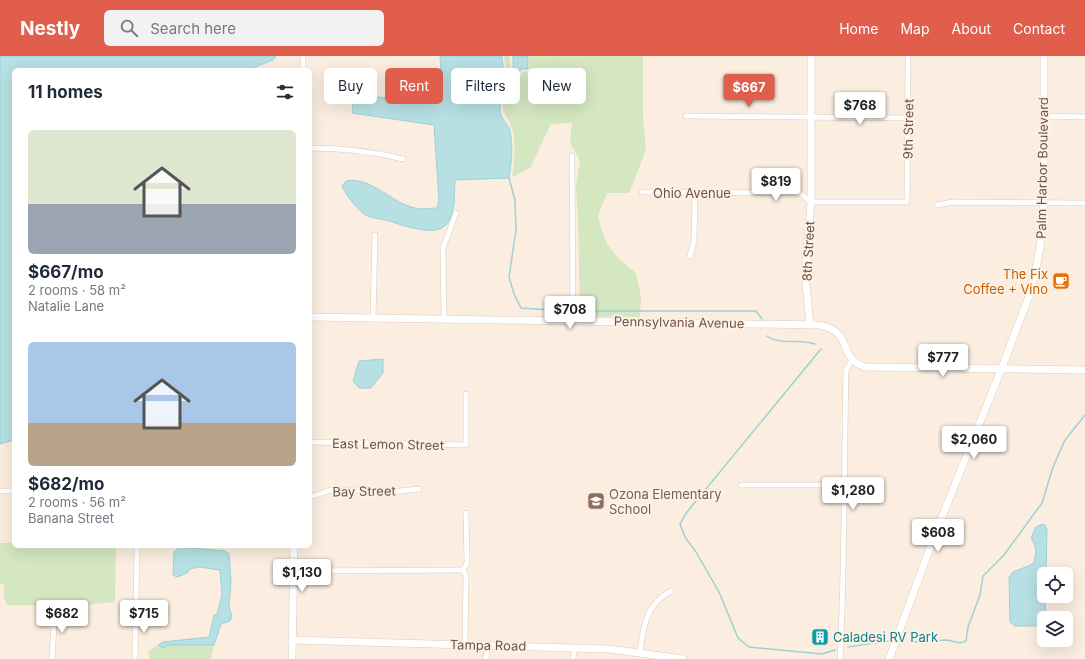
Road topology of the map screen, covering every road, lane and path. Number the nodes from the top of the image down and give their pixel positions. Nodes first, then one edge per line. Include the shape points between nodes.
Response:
1 (303, 56) edge
2 (811, 56) edge
3 (908, 56) edge
4 (1044, 56) edge
5 (303, 68) edge
6 (686, 116) dead end
7 (1043, 116) junction
8 (1085, 117) edge
9 (811, 118) junction
10 (909, 118) junction
11 (312, 148) edge
12 (572, 156) dead end
13 (403, 159) dead end
14 (642, 192) dead end
15 (695, 193) junction
16 (811, 202) junction
17 (907, 202) joint
18 (1044, 202) junction
19 (1085, 203) edge
20 (937, 205) dead end
21 (456, 213) dead end
22 (375, 235) dead end
23 (690, 256) dead end
24 (312, 317) edge
25 (373, 318) junction
26 (444, 319) junction
27 (573, 320) junction
28 (810, 325) junction
29 (852, 360) junction
30 (1001, 370) junction
31 (1085, 370) edge
32 (466, 394) dead end
33 (312, 442) edge
34 (741, 485) dead end
35 (844, 488) junction
36 (419, 489) dead end
37 (0, 491) edge
38 (12, 491) edge
39 (312, 496) edge
40 (466, 513) dead end
41 (137, 548) edge
42 (294, 548) edge
43 (463, 570) junction
44 (293, 571) junction
45 (671, 591) dead end
46 (55, 608) dead end
47 (292, 640) junction
48 (465, 644) junction
49 (487, 644) junction
50 (575, 647) junction
51 (640, 652) junction
52 (52, 659) edge
53 (135, 659) edge
54 (292, 659) edge
55 (486, 659) edge
56 (573, 659) edge
57 (683, 659) edge
58 (840, 659) edge
59 (890, 659) edge

1 - 5 street
2 - 9 street, 8th Street
3 - 10 street, 9th Street
4 - 7 street, Palm Harbor Boulevard
6 - 9 street
7 - 8 street
7 - 18 street, Palm Harbor Boulevard
9 - 10 street
9 - 16 street, 8th Street
10 - 17 street, 9th Street
11 - 13 street via 369,150
12 - 27 street
14 - 15 street, Ohio Avenue
15 - 16 street, Ohio Avenue via 800,193
15 - 23 street via 694,242
16 - 17 street, Ohio Avenue
16 - 28 street, 8th Street via 806,274
18 - 19 street
18 - 20 street via 953,202
18 - 30 street, Palm Harbor Boulevard via 1036,269 1029,296
21 - 26 street via 444,248
22 - 25 street
24 - 25 street, Pennsylvania Avenue
25 - 26 street, Pennsylvania Avenue
26 - 27 street, Pennsylvania Avenue
27 - 28 street, Pennsylvania Avenue
28 - 29 street, Pennsylvania Avenue via 832,328 840,335
29 - 30 street via 865,367
29 - 35 street via 846,370
30 - 31 street
30 - 59 street, Palm Harbor Boulevard via 936,532
32 - 33 street, East Lemon Street via 466,445
34 - 35 street via 822,485
35 - 58 street via 845,540
36 - 39 street, Bay Street via 331,490
37 - 38 street
40 - 43 street via 467,563
41 - 53 street
42 - 44 street
43 - 44 street
43 - 48 street via 466,576
44 - 47 street
45 - 51 street via 654,604 646,616
46 - 52 street
47 - 48 street, Tampa Road
47 - 54 street
48 - 49 street, Tampa Road
49 - 50 street, Tampa Road
49 - 55 street
50 - 51 street, Tampa Road
50 - 56 street
51 - 57 street, Tampa Road

